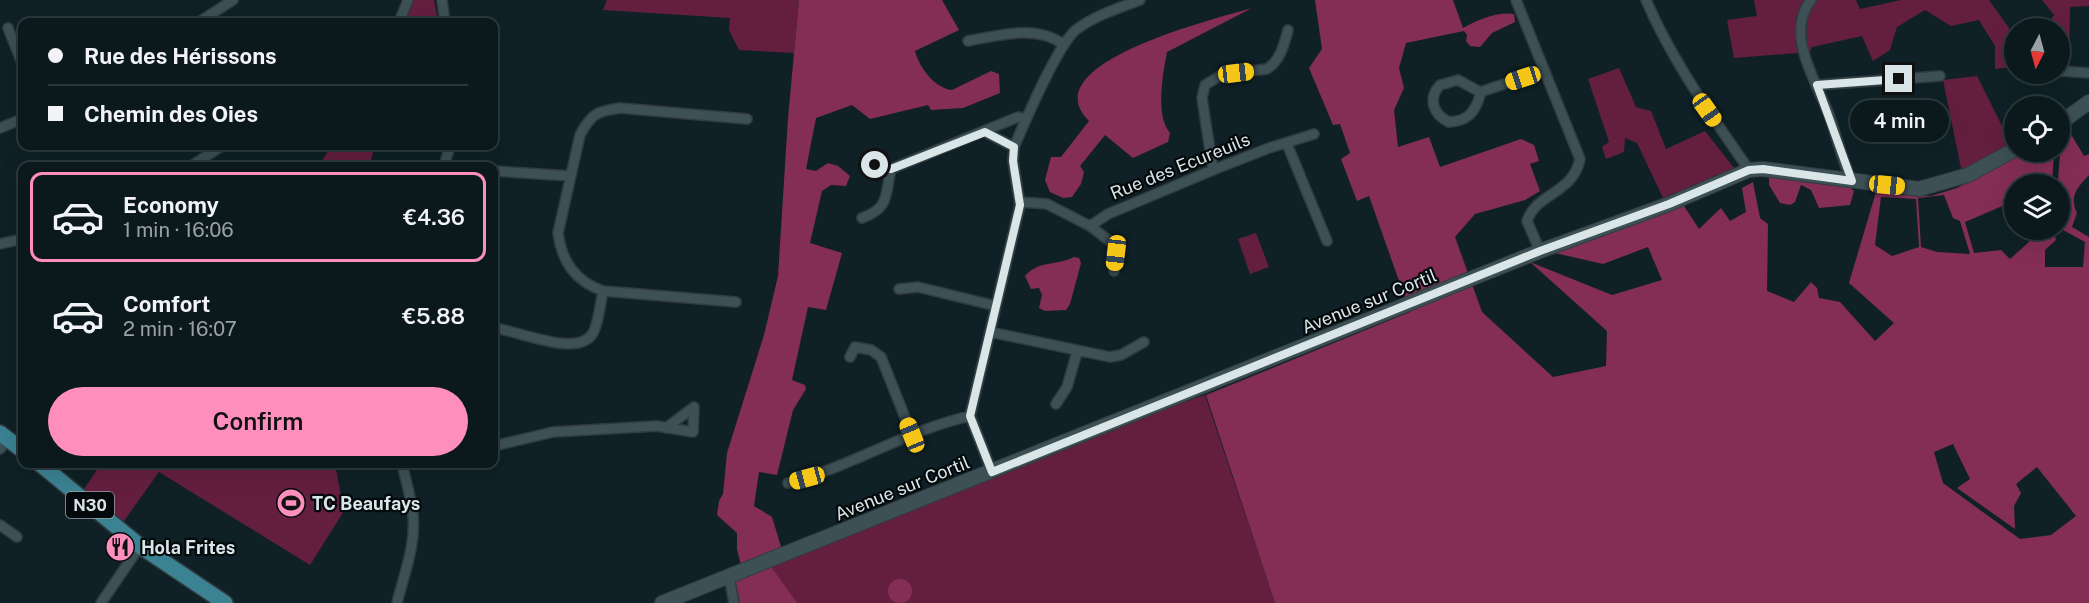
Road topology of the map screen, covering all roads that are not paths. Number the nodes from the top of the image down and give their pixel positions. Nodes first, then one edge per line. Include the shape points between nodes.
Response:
1 (233, 0) edge
2 (408, 0) edge
3 (442, 0) edge
4 (1140, 0) edge
5 (1516, 0) edge
6 (1646, 0) edge
7 (1811, 0) edge
8 (205, 18) edge
9 (401, 18) edge
10 (445, 18) edge
11 (8, 28) dead end
12 (1288, 30) dead end
13 (968, 41) dead end
14 (1064, 45) junction
15 (18, 53) edge
16 (1544, 71) junction
17 (2070, 72) edge
18 (2089, 73) edge
19 (1940, 76) dead end
20 (1817, 85) junction
21 (1480, 92) junction
22 (2089, 102) edge
23 (2070, 116) edge
24 (747, 119) dead end
25 (1026, 119) junction
26 (18, 120) edge
27 (0, 128) edge
28 (985, 132) junction
29 (1314, 135) dead end
30 (1287, 144) junction
31 (1014, 147) junction
32 (216, 150) edge
33 (2004, 155) edge
34 (197, 162) edge
35 (875, 165) dead end
36 (891, 169) junction
37 (1213, 170) junction
38 (1749, 170) junction
39 (498, 171) edge
40 (571, 176) junction
41 (1852, 181) junction
42 (1021, 202) junction
43 (862, 218) dead end
44 (1090, 226) junction
45 (18, 240) edge
46 (1327, 241) dead end
47 (0, 244) edge
48 (1540, 251) junction
49 (1114, 271) dead end
50 (899, 289) dead end
51 (603, 291) junction
52 (736, 302) dead end
53 (996, 306) junction
54 (498, 329) edge
55 (990, 332) junction
56 (1144, 342) dead end
57 (1077, 352) junction
58 (850, 357) dead end
59 (1056, 404) dead end
60 (970, 416) junction
61 (666, 428) dead end
62 (912, 435) junction
63 (3, 440) edge
64 (498, 445) edge
65 (18, 448) edge
66 (45, 468) edge
67 (406, 468) edge
68 (992, 472) junction
69 (788, 483) dead end
70 (0, 525) edge
71 (17, 537) dead end
72 (140, 546) junction
73 (729, 576) junction
74 (101, 603) edge
75 (225, 603) edge
76 (396, 603) edge
77 (662, 603) edge
78 (734, 603) edge

1 - 8 street
2 - 9 street
3 - 10 street
4 - 14 street via 1075,30
5 - 16 street
6 - 38 street via 1707,110
7 - 20 street via 1805,12 1802,39 1810,74
11 - 15 street
12 - 37 street via 1282,51 1268,69 1223,74 1205,85 1202,99
13 - 14 street via 1035,32 1052,36
14 - 25 street
16 - 21 street
16 - 48 street via 1580,159 1577,172 1567,184 1531,209 1527,220
17 - 18 street
19 - 20 street
20 - 41 street
21 - 21 street via 1458,80 1449,81 1436,90 1434,108 1449,122 1464,120 1474,109
22 - 23 main road
24 - 40 street via 620,108 599,111 580,135
25 - 28 street via 1018,117
25 - 31 street
26 - 27 street
28 - 31 street
28 - 36 street
29 - 30 street, Rue des Ecureuils
30 - 37 street, Rue des Ecureuils
30 - 46 street
31 - 42 street
32 - 34 street
33 - 41 main road, Avenue sur Cortil via 1968,175 1919,189
35 - 36 street
36 - 43 street via 883,205 878,212
37 - 44 street, Rue des Ecureuils via 1108,214
38 - 41 main road, Avenue sur Cortil
38 - 48 main road, Avenue sur Cortil
39 - 40 street
40 - 51 street via 558,233 560,249 574,274
42 - 44 street via 1047,204
42 - 53 street
44 - 49 street via 1114,243
45 - 47 street
48 - 68 main road, Avenue sur Cortil
50 - 53 street via 918,287
51 - 52 street
51 - 54 street via 594,332 576,344 537,340
53 - 55 street
55 - 57 street
55 - 60 street
56 - 57 street via 1122,355 1110,357
57 - 59 street via 1071,377
58 - 62 street via 855,347 861,347 881,357
60 - 62 street
60 - 68 street
61 - 64 street via 553,432
62 - 69 street
63 - 65 main road
66 - 72 main road, N30
67 - 76 street via 413,528
68 - 73 main road, Avenue sur Cortil
70 - 71 street
72 - 74 street
72 - 75 main road, N30
73 - 77 main road, Avenue sur Cortil
73 - 78 street

